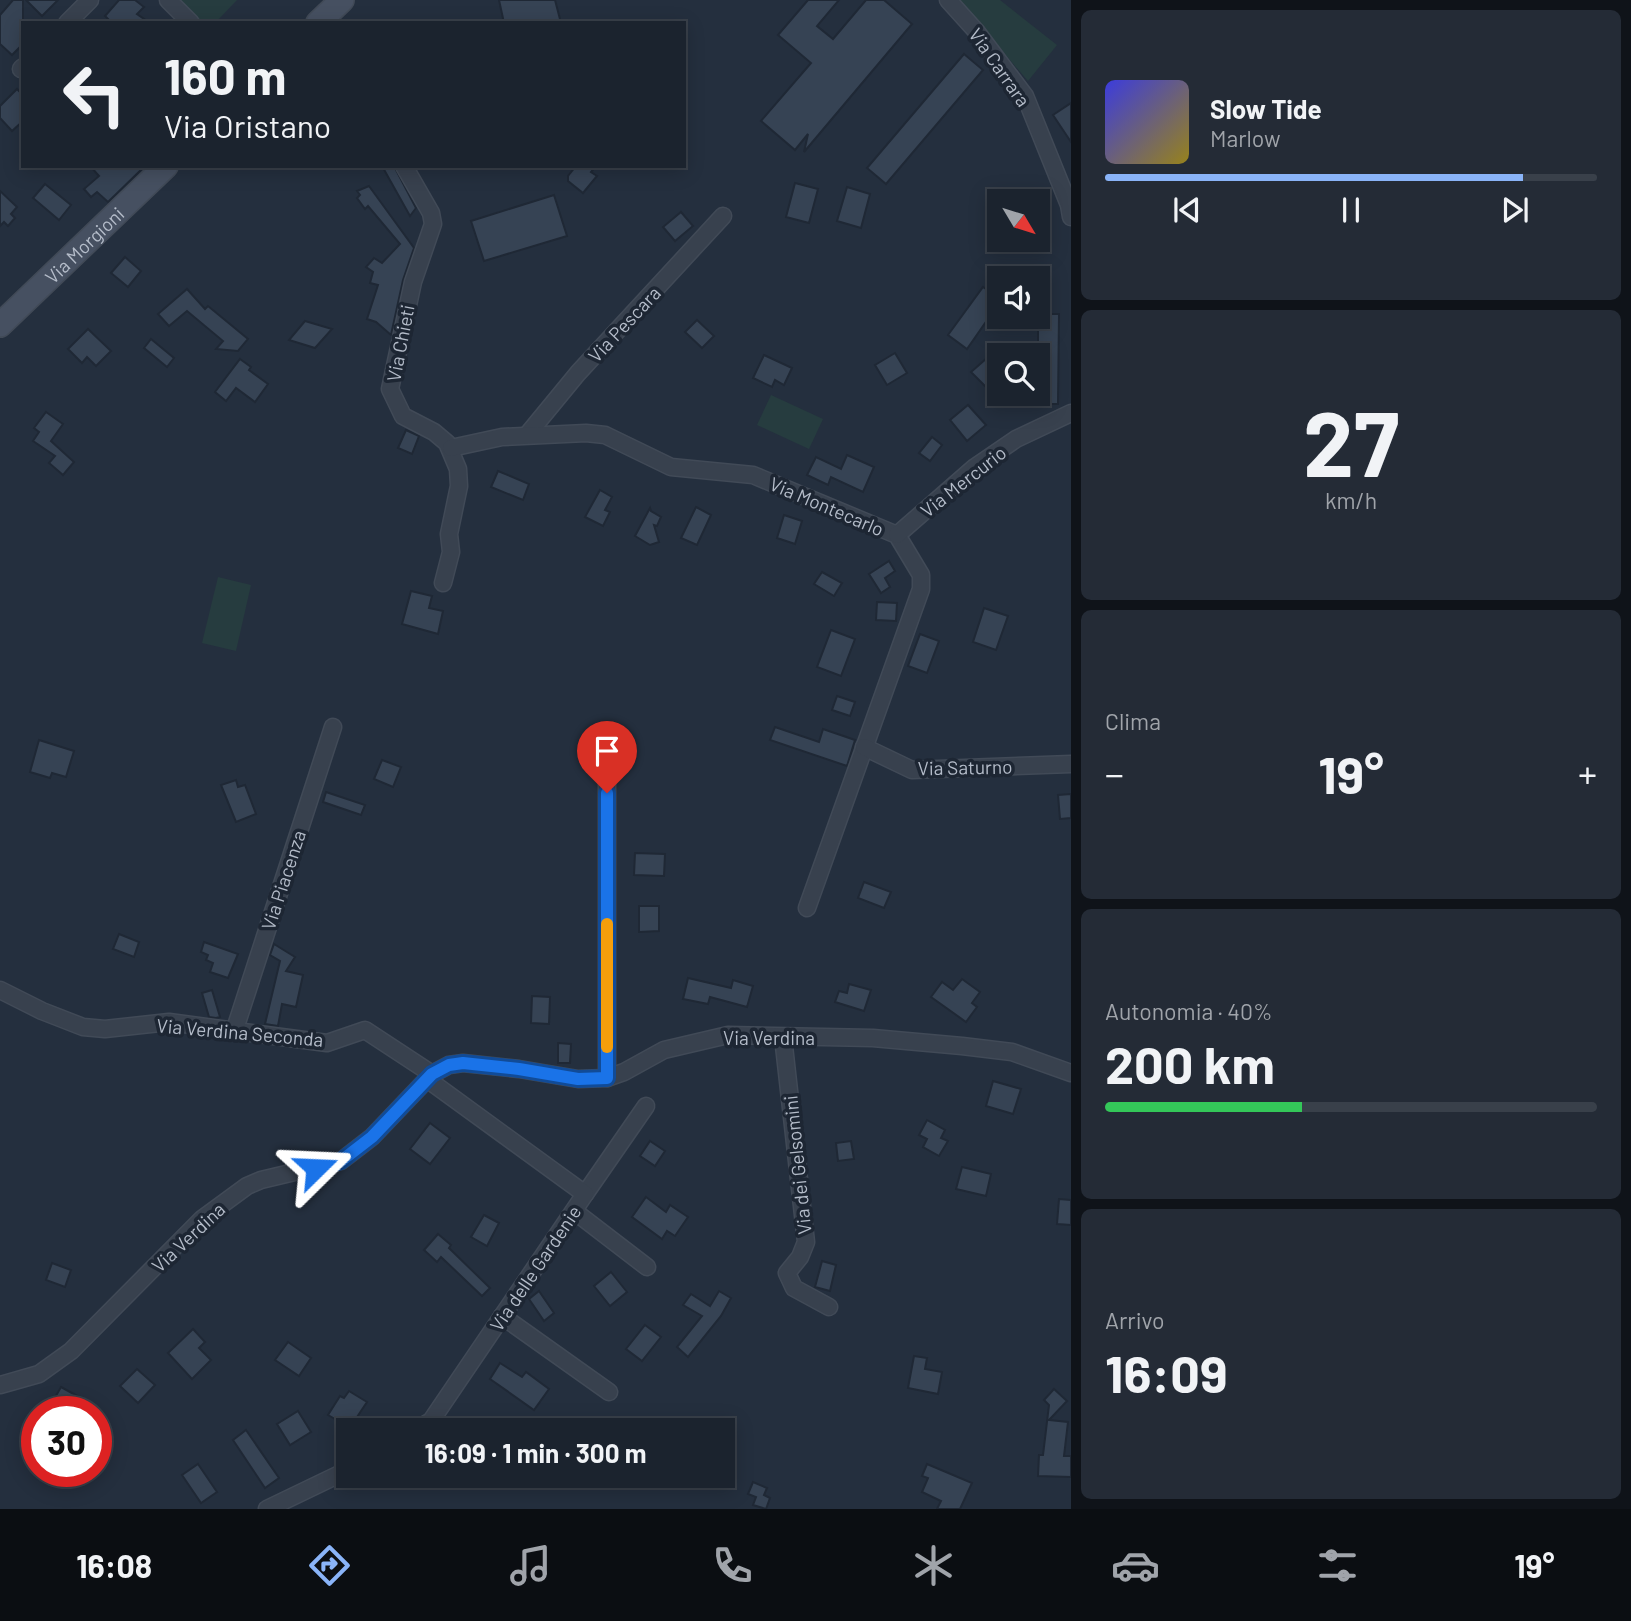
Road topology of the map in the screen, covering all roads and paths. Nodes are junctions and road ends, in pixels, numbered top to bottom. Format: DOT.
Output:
graph roads {
  1 [pos="90,0"];
  2 [pos="168,0"];
  3 [pos="948,0"];
  4 [pos="69,21"];
  5 [pos="189,21"];
  6 [pos="164,168"];
  7 [pos="405,168"];
  8 [pos="723,216"];
  9 [pos="1071,217"];
  10 [pos="0,325"];
  11 [pos="1071,413"];
  12 [pos="527,435"];
  13 [pos="451,448"];
  14 [pos="897,535"];
  15 [pos="443,583"];
  16 [pos="333,727"];
  17 [pos="864,747"];
  18 [pos="1071,764"];
  19 [pos="607,767"];
  20 [pos="807,908"];
  21 [pos="0,990"];
  22 [pos="234,1032"];
  23 [pos="783,1037"];
  24 [pos="1071,1073"];
  25 [pos="429,1076"];
  26 [pos="607,1078"];
  27 [pos="646,1106"];
  28 [pos="585,1195"];
  29 [pos="574,1211"];
  30 [pos="647,1267"];
  31 [pos="829,1307"];
  32 [pos="502,1317"];
  33 [pos="0,1385"];
  34 [pos="609,1392"];
  35 [pos="433,1418"];
  36 [pos="336,1476"];
  37 [pos="267,1509"];
  1 -- 4 [label="street"];
  2 -- 5 [label="street"];
  3 -- 9 [label="street, Via Carrara"];
  6 -- 10 [label="main road, Via Morgioni"];
  7 -- 13 [label="street, Via Chieti"];
  8 -- 12 [label="street, Via Pescara"];
  11 -- 14 [label="street, Via Mercurio"];
  12 -- 13 [label="street, Via Montecarlo"];
  12 -- 14 [label="street, Via Montecarlo"];
  13 -- 15 [label="street"];
  14 -- 17 [label="street, Via Montecarlo"];
  16 -- 22 [label="street, Via Piacenza"];
  17 -- 18 [label="street, Via Saturno"];
  17 -- 20 [label="street, Via Montecarlo"];
  19 -- 26 [label="street"];
  21 -- 22 [label="street, Via Verdina Seconda"];
  22 -- 25 [label="street, Via Verdina Seconda"];
  23 -- 24 [label="street, Via Verdina"];
  23 -- 26 [label="street, Via Verdina"];
  23 -- 31 [label="street, Via dei Gelsomini"];
  25 -- 26 [label="street, Via Verdina"];
  25 -- 28 [label="street, Via delle Gardenie"];
  25 -- 33 [label="street, Via Verdina"];
  27 -- 28 [label="street"];
  28 -- 29 [label="street, Via delle Gardenie"];
  29 -- 30 [label="street"];
  29 -- 32 [label="street, Via delle Gardenie"];
  32 -- 34 [label="street"];
  32 -- 35 [label="street, Via delle Gardenie"];
  36 -- 37 [label="street"];
}
